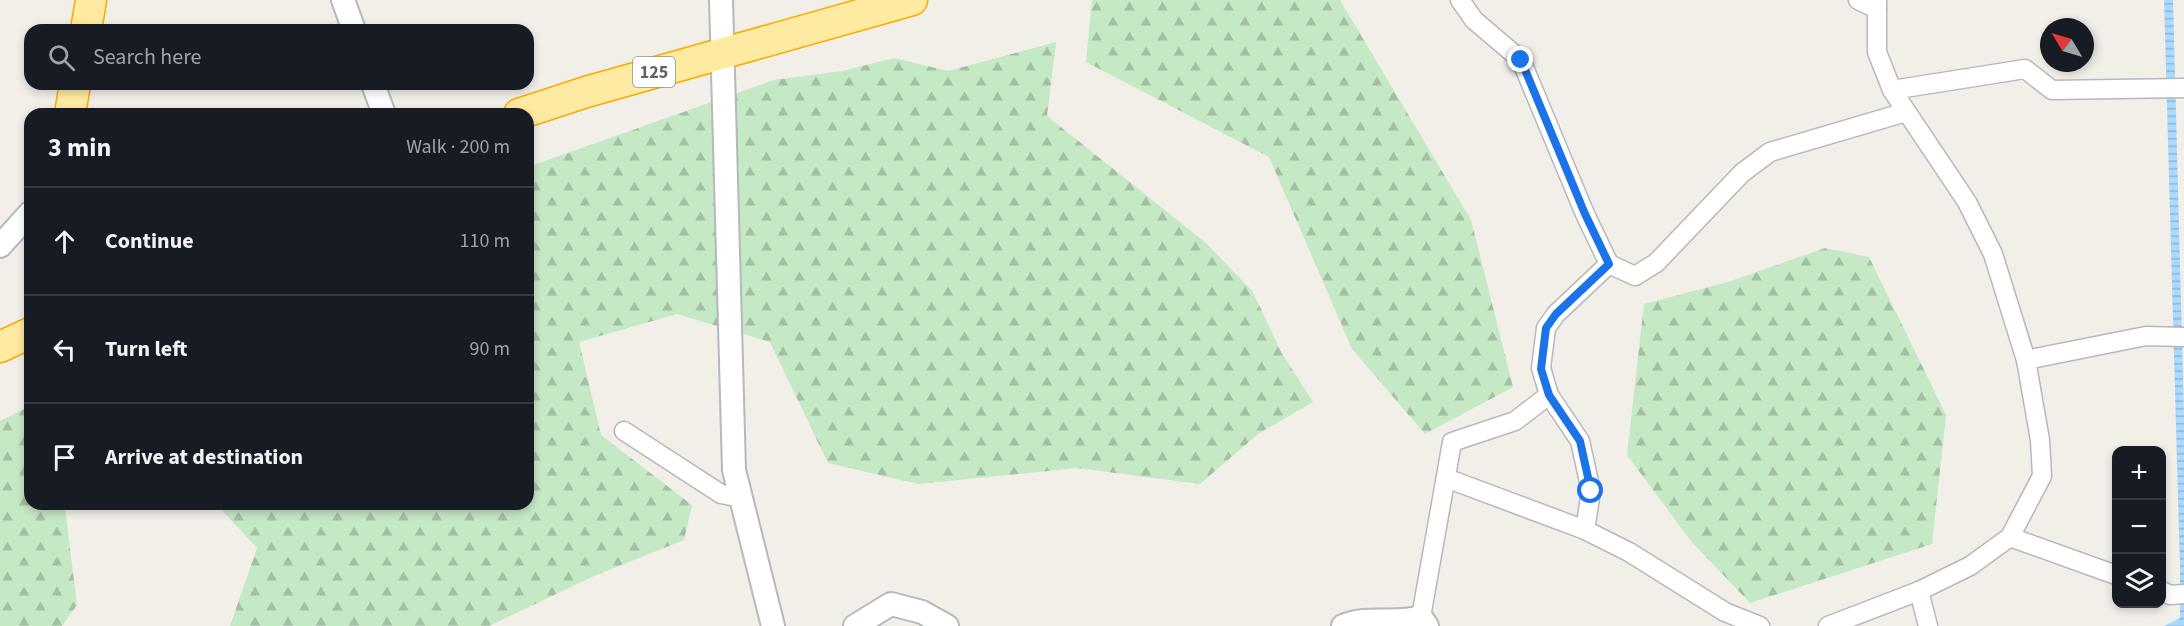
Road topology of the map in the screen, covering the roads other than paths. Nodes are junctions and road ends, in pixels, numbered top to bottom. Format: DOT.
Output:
graph roads {
  1 [pos="91,0"];
  2 [pos="343,0"];
  3 [pos="721,0"];
  4 [pos="912,0"];
  5 [pos="1460,0"];
  6 [pos="1858,0"];
  7 [pos="1877,4"];
  8 [pos="87,24"];
  9 [pos="352,24"];
  10 [pos="723,53"];
  11 [pos="2184,88"];
  12 [pos="74,90"];
  13 [pos="376,90"];
  14 [pos="1892,90"];
  15 [pos="71,108"];
  16 [pos="382,108"];
  17 [pos="534,109"];
  18 [pos="1906,112"];
  19 [pos="24,220"];
  20 [pos="0,246"];
  21 [pos="1609,264"];
  22 [pos="24,336"];
  23 [pos="2175,337"];
  24 [pos="0,347"];
  25 [pos="2025,360"];
  26 [pos="1549,395"];
  27 [pos="624,431"];
  28 [pos="1446,478"];
  29 [pos="741,498"];
  30 [pos="1585,530"];
  31 [pos="2010,537"];
  32 [pos="2112,574"];
  33 [pos="1919,591"];
  34 [pos="1424,622"];
  35 [pos="773,626"];
  36 [pos="855,626"];
  37 [pos="947,626"];
  38 [pos="1343,626"];
  39 [pos="1760,626"];
  40 [pos="1828,626"];
  41 [pos="1928,626"];
  1 -- 8 [label="highway"];
  2 -- 9 [label="street"];
  3 -- 10 [label="street"];
  4 -- 10 [label="highway, 125"];
  5 -- 21 [label="street"];
  6 -- 7 [label="street"];
  7 -- 14 [label="street"];
  10 -- 17 [label="highway, 125"];
  10 -- 29 [label="street"];
  11 -- 14 [label="street"];
  12 -- 15 [label="highway"];
  13 -- 16 [label="street"];
  14 -- 18 [label="street"];
  18 -- 21 [label="street"];
  18 -- 25 [label="street"];
  19 -- 20 [label="street"];
  21 -- 26 [label="street"];
  22 -- 24 [label="highway"];
  23 -- 25 [label="street"];
  25 -- 31 [label="street"];
  26 -- 28 [label="street"];
  26 -- 30 [label="street"];
  27 -- 29 [label="street"];
  28 -- 30 [label="street"];
  28 -- 34 [label="street"];
  29 -- 35 [label="street"];
  30 -- 39 [label="street"];
  31 -- 32 [label="street"];
  31 -- 33 [label="street"];
  33 -- 40 [label="street"];
  33 -- 41 [label="street"];
  34 -- 38 [label="street"];
  36 -- 37 [label="street"];
}
